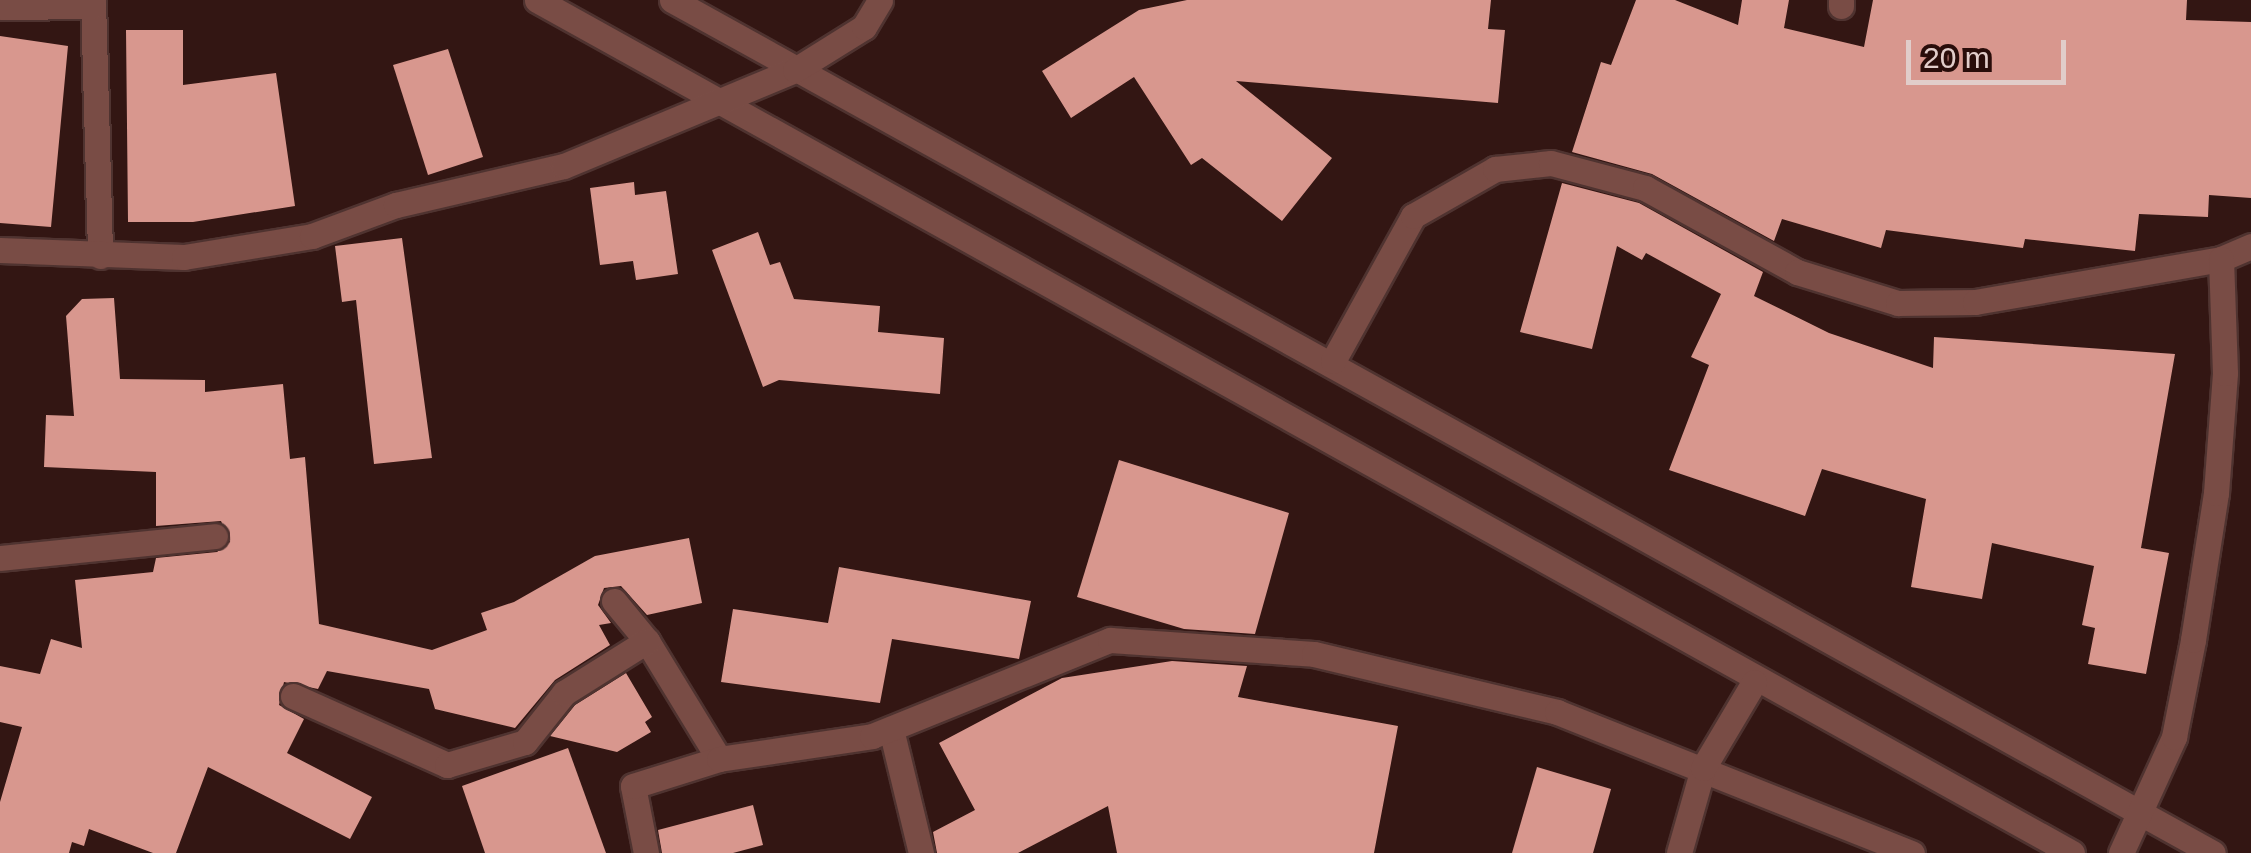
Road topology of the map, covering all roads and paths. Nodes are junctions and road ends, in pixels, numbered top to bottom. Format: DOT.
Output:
graph roads {
  1 [pos="537,0"];
  2 [pos="672,0"];
  3 [pos="880,0"];
  4 [pos="93,3"];
  5 [pos="0,7"];
  6 [pos="795,70"];
  7 [pos="719,102"];
  8 [pos="2251,246"];
  9 [pos="0,250"];
  10 [pos="100,256"];
  11 [pos="2221,259"];
  12 [pos="1333,361"];
  13 [pos="214,536"];
  14 [pos="0,558"];
  15 [pos="614,601"];
  16 [pos="647,640"];
  17 [pos="1754,682"];
  18 [pos="293,696"];
  19 [pos="891,730"];
  20 [pos="719,759"];
  21 [pos="1704,768"];
  22 [pos="2139,811"];
  23 [pos="646,853"];
  24 [pos="921,853"];
  25 [pos="1679,853"];
  26 [pos="1912,853"];
  27 [pos="2072,853"];
  28 [pos="2121,853"];
  29 [pos="2213,853"];
  1 -- 7 [label="street"];
  2 -- 6 [label="street"];
  3 -- 6 [label="street"];
  4 -- 5 [label="street"];
  4 -- 10 [label="street"];
  6 -- 7 [label="street"];
  6 -- 12 [label="street"];
  7 -- 10 [label="street"];
  7 -- 17 [label="street"];
  8 -- 11 [label="street"];
  9 -- 10 [label="street"];
  11 -- 12 [label="street"];
  11 -- 22 [label="street"];
  12 -- 22 [label="street"];
  13 -- 14 [label="street"];
  15 -- 16 [label="street"];
  16 -- 18 [label="street"];
  16 -- 20 [label="street"];
  17 -- 21 [label="street"];
  17 -- 27 [label="street"];
  19 -- 20 [label="street"];
  19 -- 21 [label="street"];
  19 -- 24 [label="street"];
  20 -- 23 [label="street"];
  21 -- 25 [label="street"];
  21 -- 26 [label="street"];
  22 -- 28 [label="street"];
  22 -- 29 [label="street"];
}
